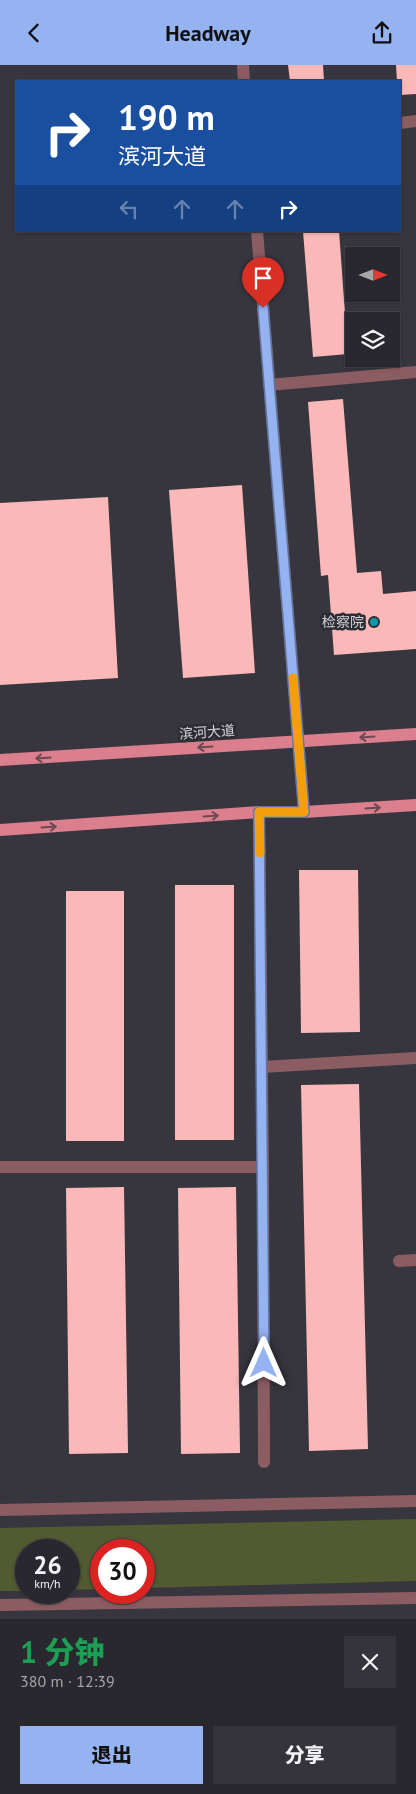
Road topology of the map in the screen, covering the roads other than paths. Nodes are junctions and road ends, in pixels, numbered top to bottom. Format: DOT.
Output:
graph roads {
  1 [pos="243,65"];
  2 [pos="244,80"];
  3 [pos="416,121"];
  4 [pos="401,123"];
  5 [pos="257,232"];
  6 [pos="416,372"];
  7 [pos="269,385"];
  8 [pos="416,733"];
  9 [pos="298,741"];
  10 [pos="0,761"];
  11 [pos="416,805"];
  12 [pos="259,812"];
  13 [pos="304,812"];
  14 [pos="0,830"];
  15 [pos="416,1058"];
  16 [pos="262,1067"];
  17 [pos="0,1167"];
  18 [pos="263,1167"];
  19 [pos="416,1260"];
  20 [pos="399,1261"];
  21 [pos="264,1462"];
  22 [pos="416,1501"];
  23 [pos="0,1509"];
  24 [pos="416,1598"];
  25 [pos="0,1605"];
  1 -- 2 [label="street"];
  3 -- 4 [label="street"];
  5 -- 7 [label="street"];
  6 -- 7 [label="street"];
  7 -- 9 [label="street"];
  8 -- 9 [label="main road, 滨河大道, one-way"];
  9 -- 10 [label="main road, 滨河大道, one-way"];
  9 -- 13 [label="street"];
  13 -- 11 [label="main road, one-way"];
  12 -- 13 [label="main road"];
  14 -- 12 [label="main road, one-way"];
  12 -- 16 [label="street"];
  15 -- 16 [label="street"];
  16 -- 18 [label="street"];
  17 -- 18 [label="street"];
  18 -- 21 [label="street"];
  19 -- 20 [label="street"];
  22 -- 23 [label="street"];
  24 -- 25 [label="street"];
}
